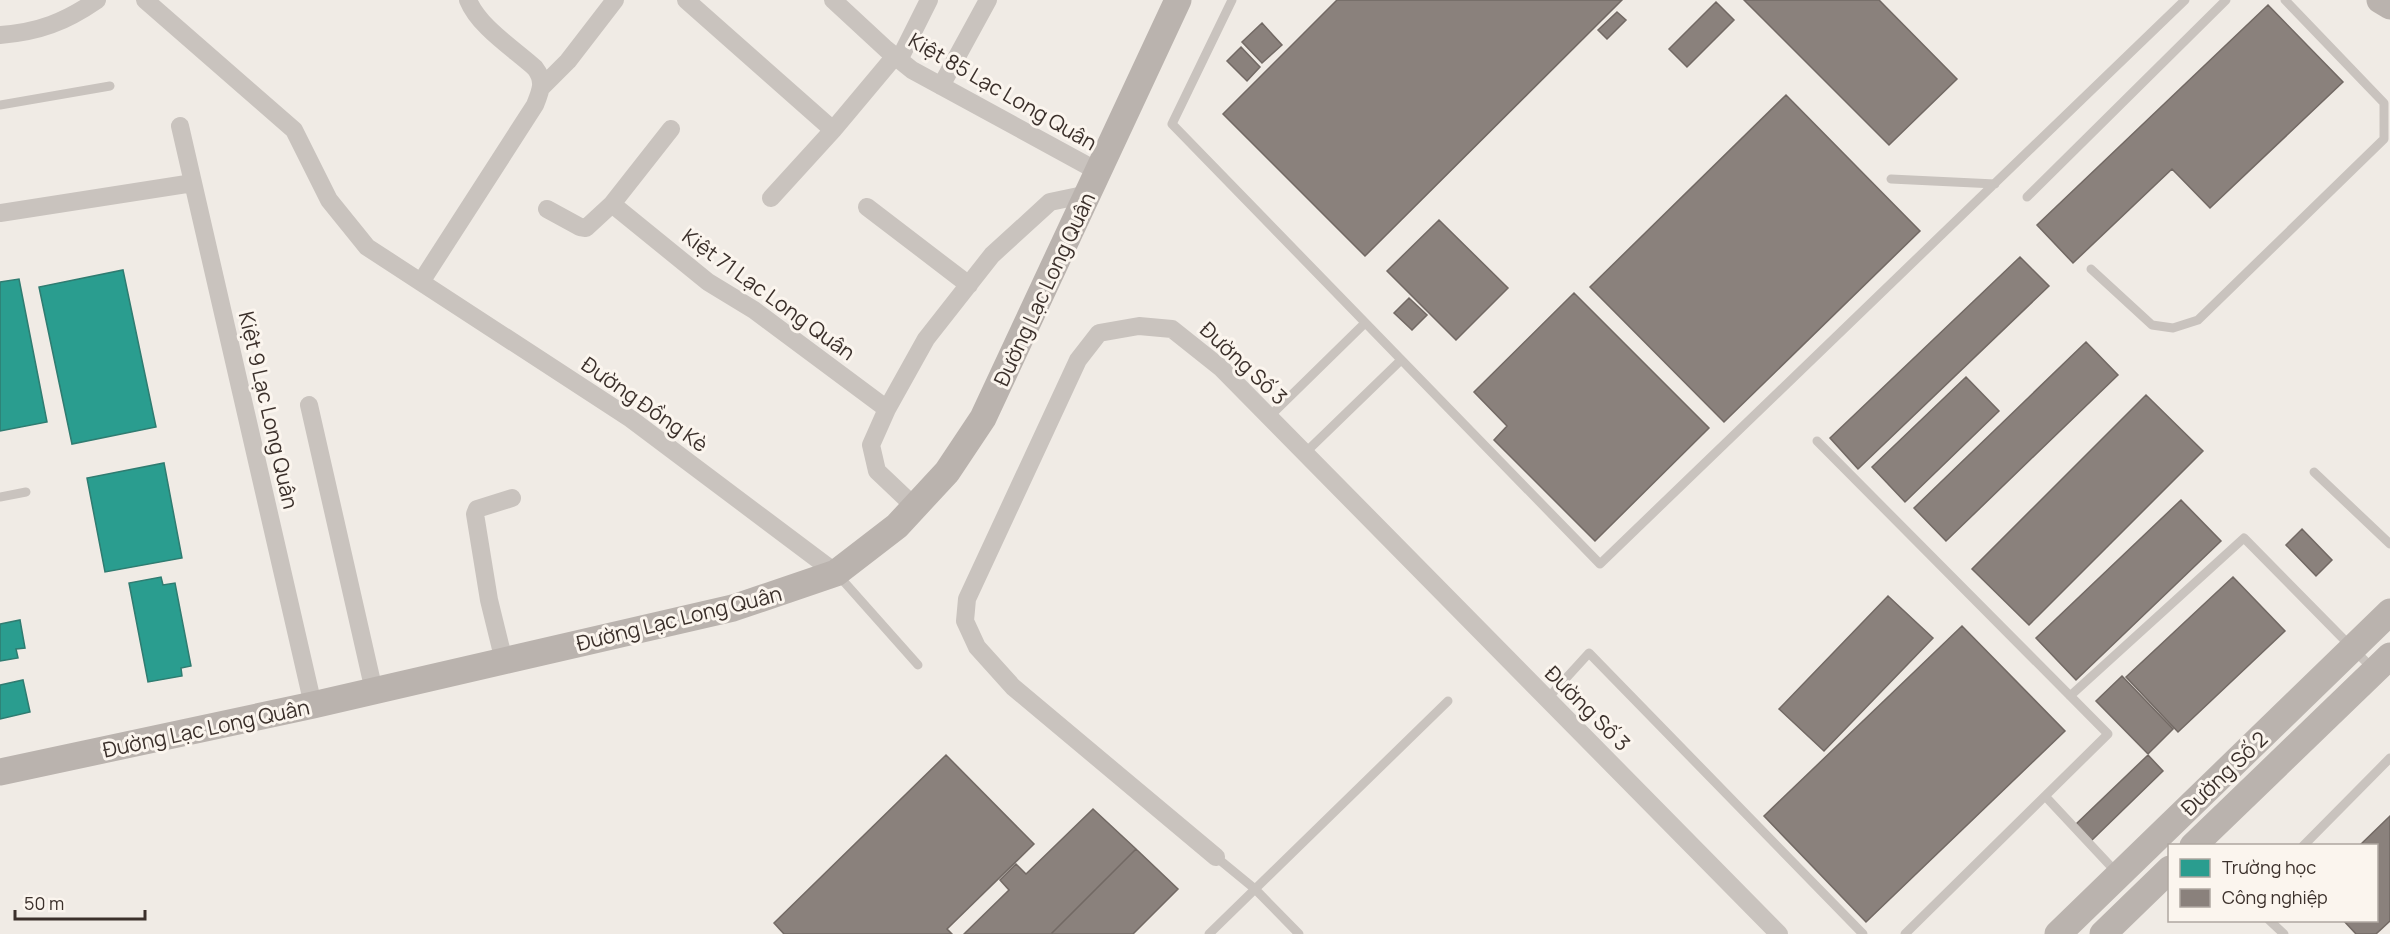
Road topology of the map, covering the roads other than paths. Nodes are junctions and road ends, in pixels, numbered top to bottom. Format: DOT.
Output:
graph roads {
  1 [pos="96,0"];
  2 [pos="145,0"];
  3 [pos="468,0"];
  4 [pos="615,0"];
  5 [pos="686,0"];
  6 [pos="833,0"];
  7 [pos="929,0"];
  8 [pos="988,0"];
  9 [pos="1178,0"];
  10 [pos="1232,0"];
  11 [pos="2185,0"];
  12 [pos="2226,0"];
  13 [pos="2285,0"];
  14 [pos="2380,0"];
  15 [pos="2390,6"];
  16 [pos="0,35"];
  17 [pos="897,58"];
  18 [pos="110,86"];
  19 [pos="941,86"];
  20 [pos="542,87"];
  21 [pos="0,105"];
  22 [pos="180,126"];
  23 [pos="671,129"];
  24 [pos="834,130"];
  25 [pos="1890,179"];
  26 [pos="193,183"];
  27 [pos="1094,183"];
  28 [pos="1995,183"];
  29 [pos="2027,197"];
  30 [pos="771,198"];
  31 [pos="867,207"];
  32 [pos="547,208"];
  33 [pos="619,209"];
  34 [pos="0,213"];
  35 [pos="2091,269"];
  36 [pos="421,282"];
  37 [pos="969,285"];
  38 [pos="1365,323"];
  39 [pos="1401,360"];
  40 [pos="309,405"];
  41 [pos="887,409"];
  42 [pos="1270,416"];
  43 [pos="1817,441"];
  44 [pos="1305,453"];
  45 [pos="2314,472"];
  46 [pos="26,492"];
  47 [pos="0,497"];
  48 [pos="512,498"];
  49 [pos="915,507"];
  50 [pos="2390,544"];
  51 [pos="836,573"];
  52 [pos="2390,612"];
  53 [pos="2353,647"];
  54 [pos="504,661"];
  55 [pos="2383,664"];
  56 [pos="918,665"];
  57 [pos="374,691"];
  58 [pos="2070,696"];
  59 [pos="1548,698"];
  60 [pos="1448,701"];
  61 [pos="313,705"];
  62 [pos="2390,758"];
  63 [pos="0,772"];
  64 [pos="2045,796"];
  65 [pos="2195,844"];
  66 [pos="2305,844"];
  67 [pos="1216,857"];
  68 [pos="2168,870"];
  69 [pos="2119,875"];
  70 [pos="1255,890"];
  71 [pos="2270,922"];
  72 [pos="1209,934"];
  73 [pos="1299,934"];
  74 [pos="1779,934"];
  75 [pos="1863,934"];
  76 [pos="1905,934"];
  77 [pos="2058,934"];
  78 [pos="2103,934"];
  79 [pos="2284,934"];
  1 -- 16 [label="street"];
  2 -- 36 [label="street, Đường Đồng Kè"];
  3 -- 20 [label="street"];
  4 -- 20 [label="street"];
  5 -- 24 [label="street"];
  6 -- 17 [label="street, Kiệt 85 Lạc Long Quân"];
  7 -- 17 [label="street"];
  8 -- 19 [label="street"];
  9 -- 27 [label="street, Đường Lạc Long Quân"];
  10 -- 38 [label="lane"];
  11 -- 28 [label="lane"];
  12 -- 29 [label="lane"];
  13 -- 35 [label="lane"];
  14 -- 15 [label="street"];
  17 -- 19 [label="street, Kiệt 85 Lạc Long Quân"];
  17 -- 24 [label="street"];
  18 -- 21 [label="lane"];
  19 -- 27 [label="street, Kiệt 85 Lạc Long Quân"];
  20 -- 36 [label="street"];
  22 -- 26 [label="street, Kiệt 9 Lạc Long Quân"];
  23 -- 33 [label="street"];
  24 -- 30 [label="street"];
  25 -- 28 [label="lane"];
  26 -- 34 [label="street"];
  26 -- 61 [label="street, Kiệt 9 Lạc Long Quân"];
  27 -- 37 [label="street"];
  27 -- 49 [label="street, Đường Lạc Long Quân"];
  28 -- 39 [label="lane"];
  31 -- 37 [label="street"];
  32 -- 33 [label="street"];
  33 -- 41 [label="street, Kiệt 71 Lạc Long Quân"];
  36 -- 51 [label="street, Đường Đồng Kè"];
  37 -- 41 [label="street"];
  38 -- 39 [label="lane"];
  38 -- 42 [label="lane"];
  39 -- 44 [label="lane"];
  40 -- 57 [label="street"];
  41 -- 49 [label="street"];
  42 -- 44 [label="street, Đường Số 3"];
  42 -- 67 [label="street, Đường Số 3"];
  43 -- 58 [label="lane"];
  44 -- 59 [label="street, Đường Số 3"];
  45 -- 50 [label="lane"];
  46 -- 47 [label="lane"];
  48 -- 54 [label="street"];
  49 -- 51 [label="street, Đường Lạc Long Quân"];
  51 -- 54 [label="street, Đường Lạc Long Quân"];
  51 -- 56 [label="lane"];
  52 -- 53 [label="street, Đường Số 2"];
  53 -- 55 [label="lane"];
  53 -- 58 [label="lane"];
  53 -- 69 [label="street, Đường Số 2"];
  54 -- 57 [label="street, Đường Lạc Long Quân"];
  55 -- 65 [label="street, Đường Số 2"];
  57 -- 61 [label="street, Đường Lạc Long Quân"];
  58 -- 64 [label="lane"];
  59 -- 74 [label="street, Đường Số 3"];
  59 -- 75 [label="lane"];
  60 -- 70 [label="lane"];
  61 -- 63 [label="street, Đường Lạc Long Quân"];
  62 -- 66 [label="lane"];
  64 -- 69 [label="lane"];
  64 -- 76 [label="lane"];
  67 -- 70 [label="lane"];
  68 -- 78 [label="street"];
  69 -- 77 [label="street, Đường Số 2"];
  70 -- 72 [label="lane"];
  70 -- 73 [label="lane"];
  71 -- 79 [label="lane"];
}
